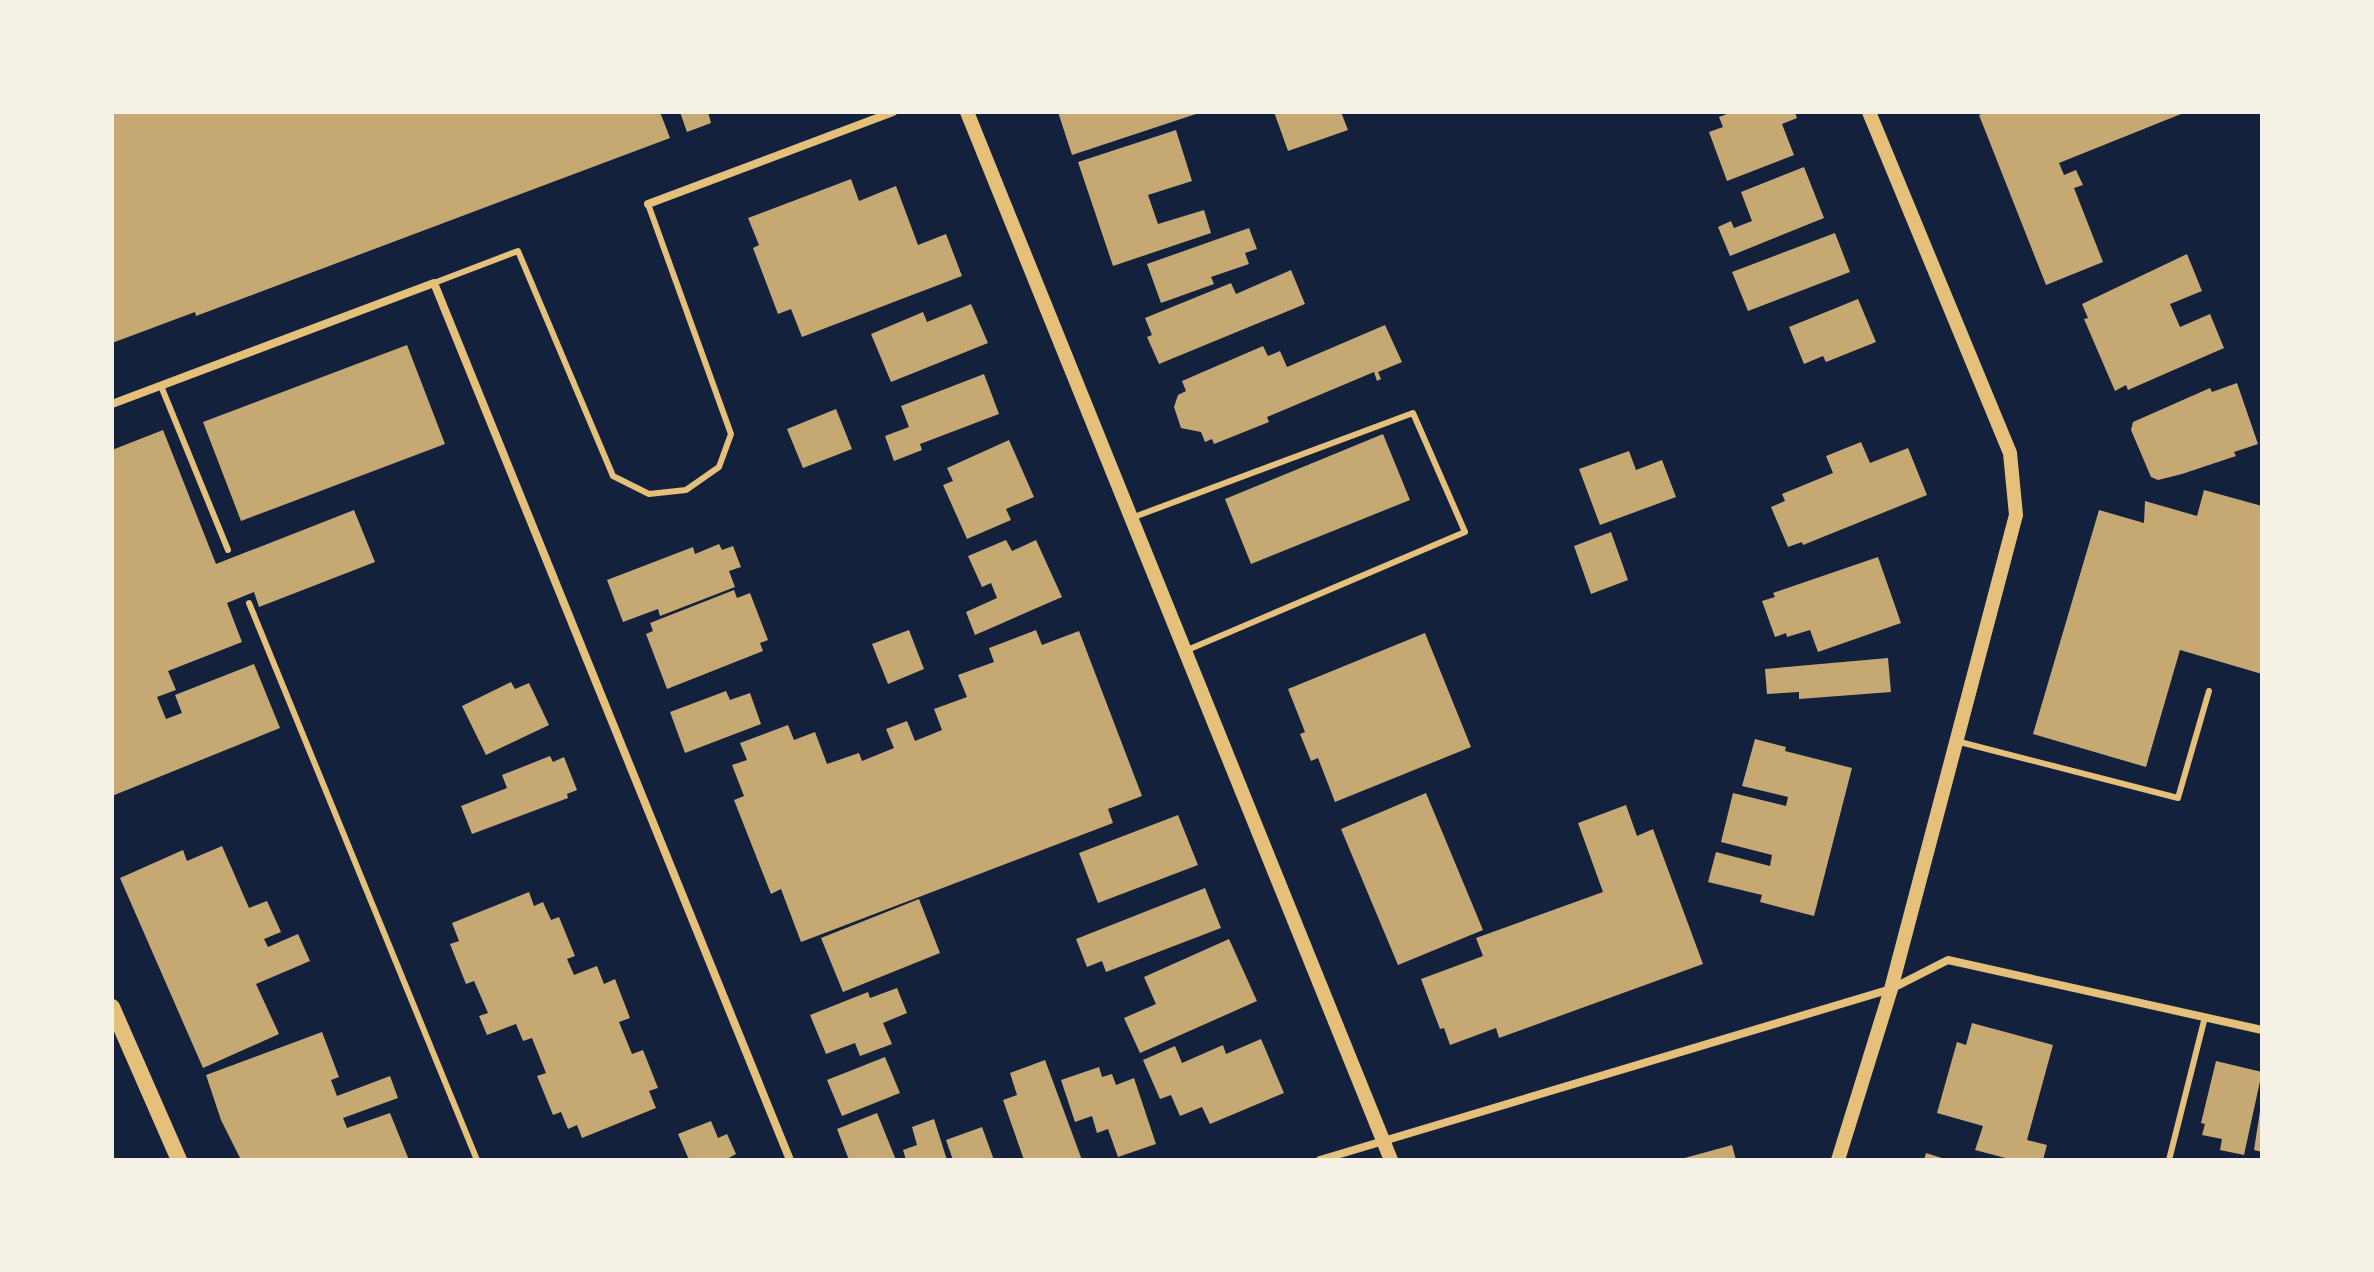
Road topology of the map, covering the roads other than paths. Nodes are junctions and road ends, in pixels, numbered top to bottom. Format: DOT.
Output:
graph roads {
  1 [pos="893,112"];
  2 [pos="967,112"];
  3 [pos="1869,112"];
  4 [pos="648,204"];
  5 [pos="434,283"];
  6 [pos="161,386"];
  7 [pos="112,404"];
  8 [pos="1131,518"];
  9 [pos="228,550"];
  10 [pos="249,603"];
  11 [pos="1185,651"];
  12 [pos="2209,691"];
  13 [pos="1956,741"];
  14 [pos="1891,989"];
  15 [pos="112,1007"];
  16 [pos="2205,1017"];
  17 [pos="2262,1030"];
  18 [pos="1383,1140"];
  19 [pos="179,1160"];
  20 [pos="477,1160"];
  21 [pos="790,1160"];
  22 [pos="1320,1160"];
  23 [pos="1391,1160"];
  24 [pos="1838,1160"];
  25 [pos="2169,1160"];
  1 -- 4 [label="street"];
  2 -- 8 [label="street"];
  3 -- 13 [label="street"];
  4 -- 5 [label="lane"];
  5 -- 6 [label="street"];
  5 -- 21 [label="street"];
  6 -- 7 [label="street"];
  6 -- 9 [label="lane"];
  8 -- 11 [label="street"];
  8 -- 11 [label="lane"];
  10 -- 20 [label="lane"];
  11 -- 18 [label="street"];
  12 -- 13 [label="lane"];
  13 -- 14 [label="street"];
  14 -- 16 [label="street"];
  14 -- 18 [label="street"];
  14 -- 24 [label="street"];
  15 -- 19 [label="main road"];
  16 -- 17 [label="street"];
  16 -- 25 [label="lane"];
  18 -- 22 [label="street"];
  18 -- 23 [label="street"];
}
